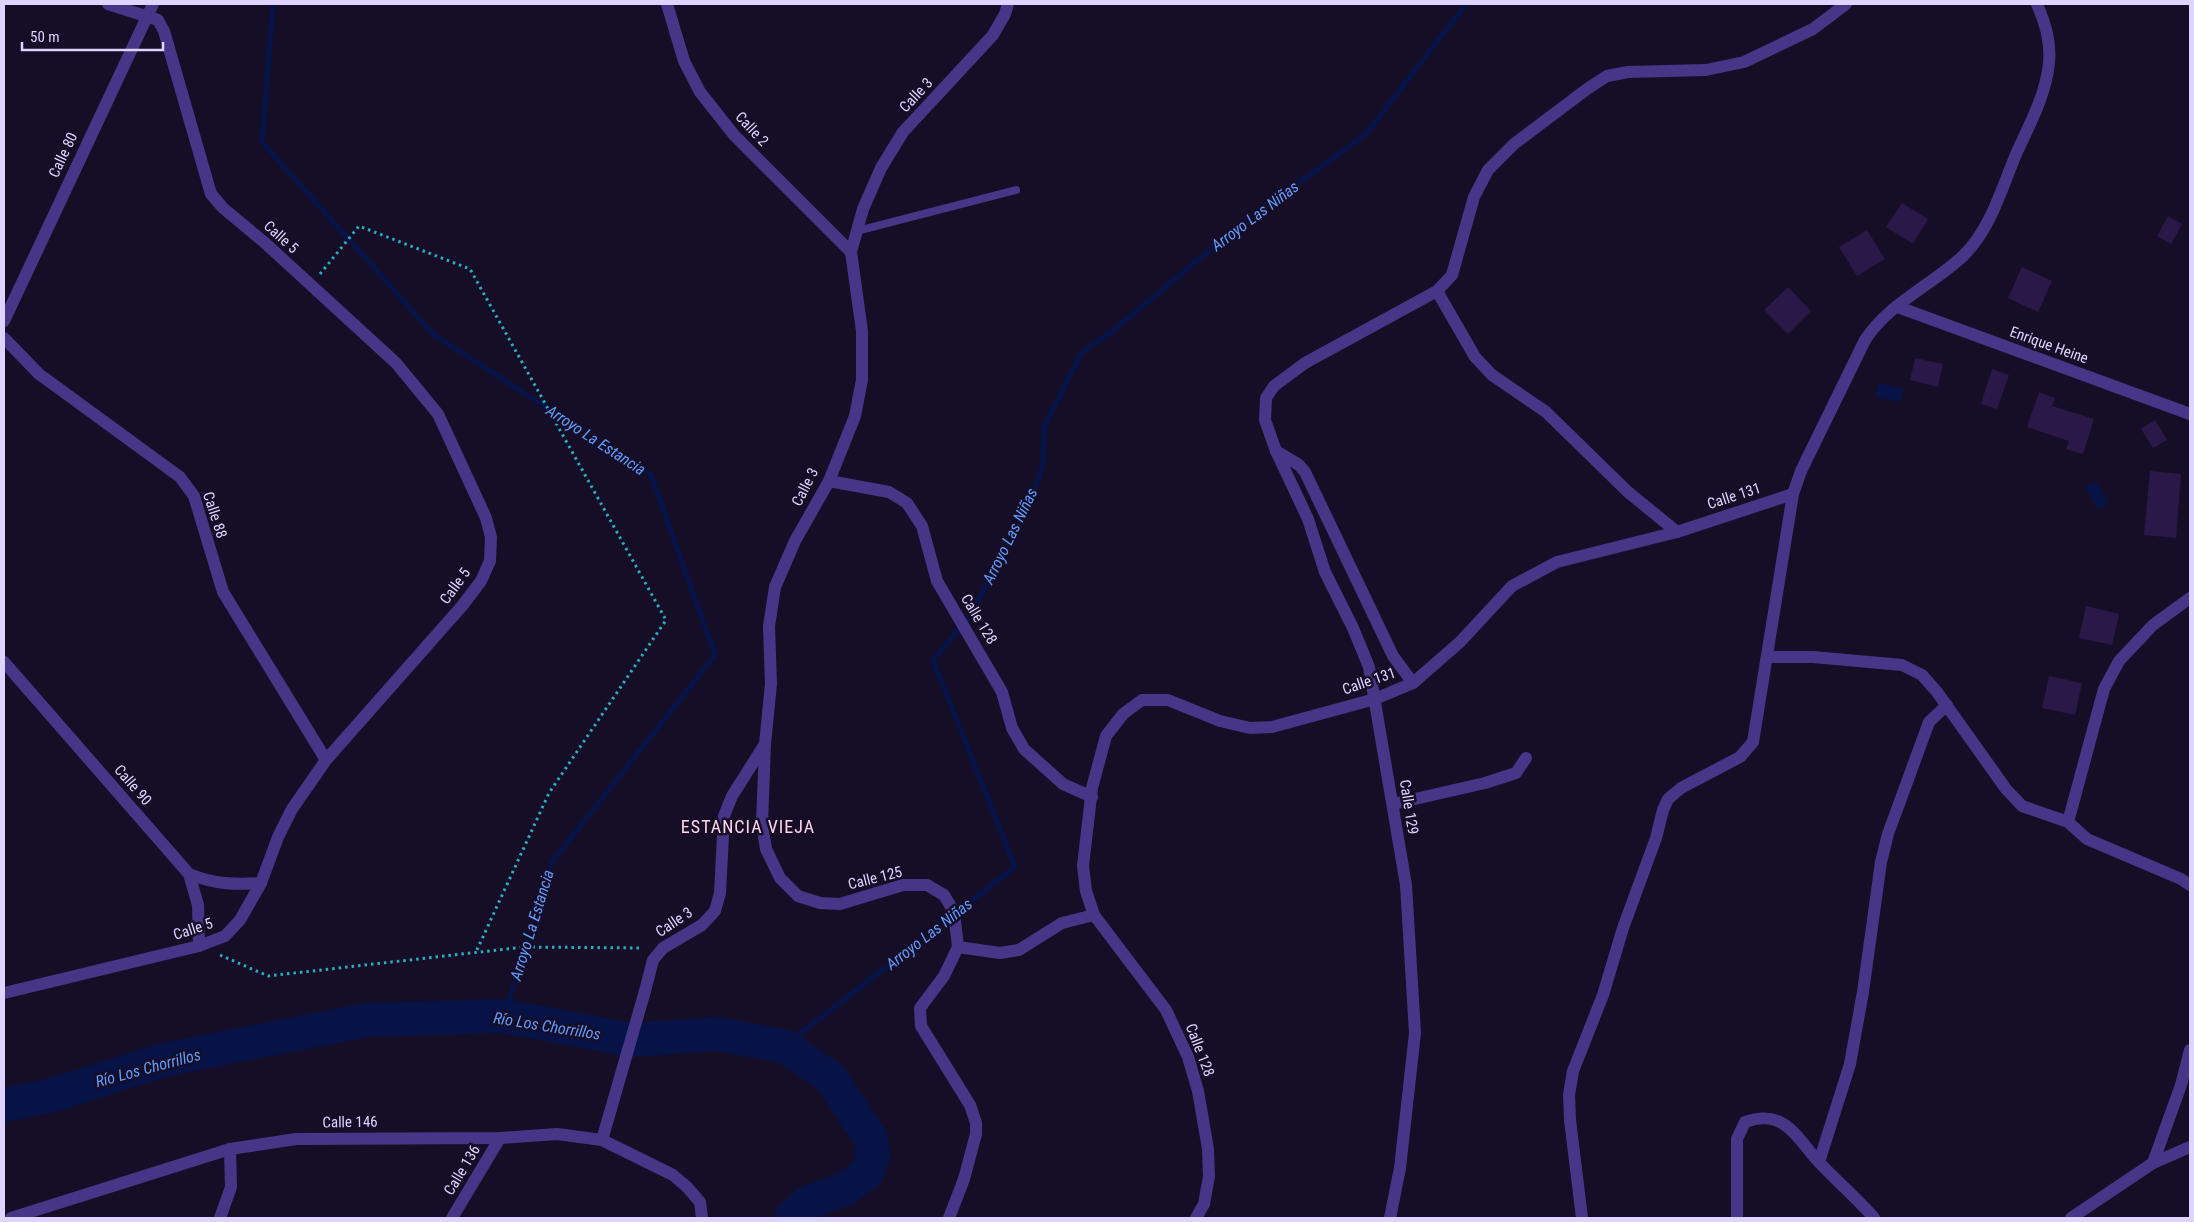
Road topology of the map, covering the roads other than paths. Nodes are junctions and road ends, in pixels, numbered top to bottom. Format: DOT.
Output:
graph roads {
  1 [pos="108,4"];
  2 [pos="153,4"];
  3 [pos="667,4"];
  4 [pos="1008,4"];
  5 [pos="1846,4"];
  6 [pos="2037,4"];
  7 [pos="146,15"];
  8 [pos="1016,190"];
  9 [pos="857,231"];
  10 [pos="851,252"];
  11 [pos="1437,291"];
  12 [pos="1898,307"];
  13 [pos="4,321"];
  14 [pos="4,338"];
  15 [pos="2190,414"];
  16 [pos="1276,451"];
  17 [pos="828,481"];
  18 [pos="1793,494"];
  19 [pos="1677,532"];
  20 [pos="2190,598"];
  21 [pos="1768,657"];
  22 [pos="4,662"];
  23 [pos="1412,683"];
  24 [pos="1375,699"];
  25 [pos="1947,706"];
  26 [pos="765,744"];
  27 [pos="1526,758"];
  28 [pos="326,760"];
  29 [pos="1092,797"];
  30 [pos="1393,804"];
  31 [pos="2068,822"];
  32 [pos="189,874"];
  33 [pos="262,883"];
  34 [pos="2190,885"];
  35 [pos="1094,915"];
  36 [pos="199,946"];
  37 [pos="958,947"];
  38 [pos="4,993"];
  39 [pos="2190,1050"];
  40 [pos="500,1138"];
  41 [pos="602,1140"];
  42 [pos="2190,1147"];
  43 [pos="230,1149"];
  44 [pos="1819,1162"];
  45 [pos="2154,1162"];
  46 [pos="11,1218"];
  47 [pos="220,1218"];
  48 [pos="452,1218"];
  49 [pos="702,1218"];
  50 [pos="949,1218"];
  51 [pos="1196,1218"];
  52 [pos="1390,1218"];
  53 [pos="1582,1218"];
  54 [pos="1737,1218"];
  55 [pos="1874,1218"];
  56 [pos="2071,1218"];
  1 -- 7 [label="street"];
  2 -- 7 [label="street, Calle 80"];
  3 -- 10 [label="street, Calle 2"];
  4 -- 9 [label="street, Calle 3"];
  5 -- 11 [label="street"];
  6 -- 12 [label="street"];
  7 -- 13 [label="street, Calle 80"];
  7 -- 28 [label="street, Calle 5"];
  8 -- 9 [label="lane"];
  9 -- 10 [label="street, Calle 3"];
  10 -- 17 [label="street, Calle 3"];
  11 -- 16 [label="street, Calle 129"];
  11 -- 19 [label="street"];
  12 -- 15 [label="street, Enrique Heine"];
  12 -- 18 [label="street"];
  14 -- 28 [label="street, Calle 88"];
  16 -- 23 [label="street"];
  16 -- 24 [label="street, Calle 129"];
  17 -- 26 [label="street, Calle 3"];
  17 -- 29 [label="street, Calle 128"];
  18 -- 19 [label="street, Calle 131"];
  18 -- 21 [label="street"];
  19 -- 23 [label="street, Calle 131"];
  20 -- 31 [label="street"];
  21 -- 25 [label="street"];
  21 -- 53 [label="street"];
  22 -- 32 [label="street, Calle 90"];
  23 -- 24 [label="street, Calle 131"];
  24 -- 29 [label="street, Calle 131"];
  24 -- 30 [label="street, Calle 129"];
  25 -- 31 [label="street"];
  25 -- 44 [label="street"];
  26 -- 37 [label="street, Calle 125"];
  26 -- 41 [label="street, Calle 3"];
  27 -- 30 [label="street"];
  28 -- 33 [label="street, Calle 5"];
  29 -- 35 [label="street, Calle 131"];
  30 -- 52 [label="street, Calle 129"];
  31 -- 34 [label="street"];
  32 -- 33 [label="street"];
  32 -- 36 [label="street, Calle 90"];
  33 -- 36 [label="street, Calle 5"];
  35 -- 37 [label="street"];
  35 -- 51 [label="street, Calle 128"];
  36 -- 38 [label="street, Calle 5"];
  37 -- 50 [label="street"];
  39 -- 45 [label="street"];
  40 -- 41 [label="street, Calle 146"];
  40 -- 43 [label="street, Calle 146"];
  40 -- 48 [label="street, Calle 136"];
  41 -- 49 [label="street, Calle 146"];
  42 -- 45 [label="street"];
  43 -- 46 [label="street, Calle 146"];
  43 -- 47 [label="street"];
  44 -- 54 [label="street"];
  44 -- 55 [label="street"];
  45 -- 56 [label="street"];
}
